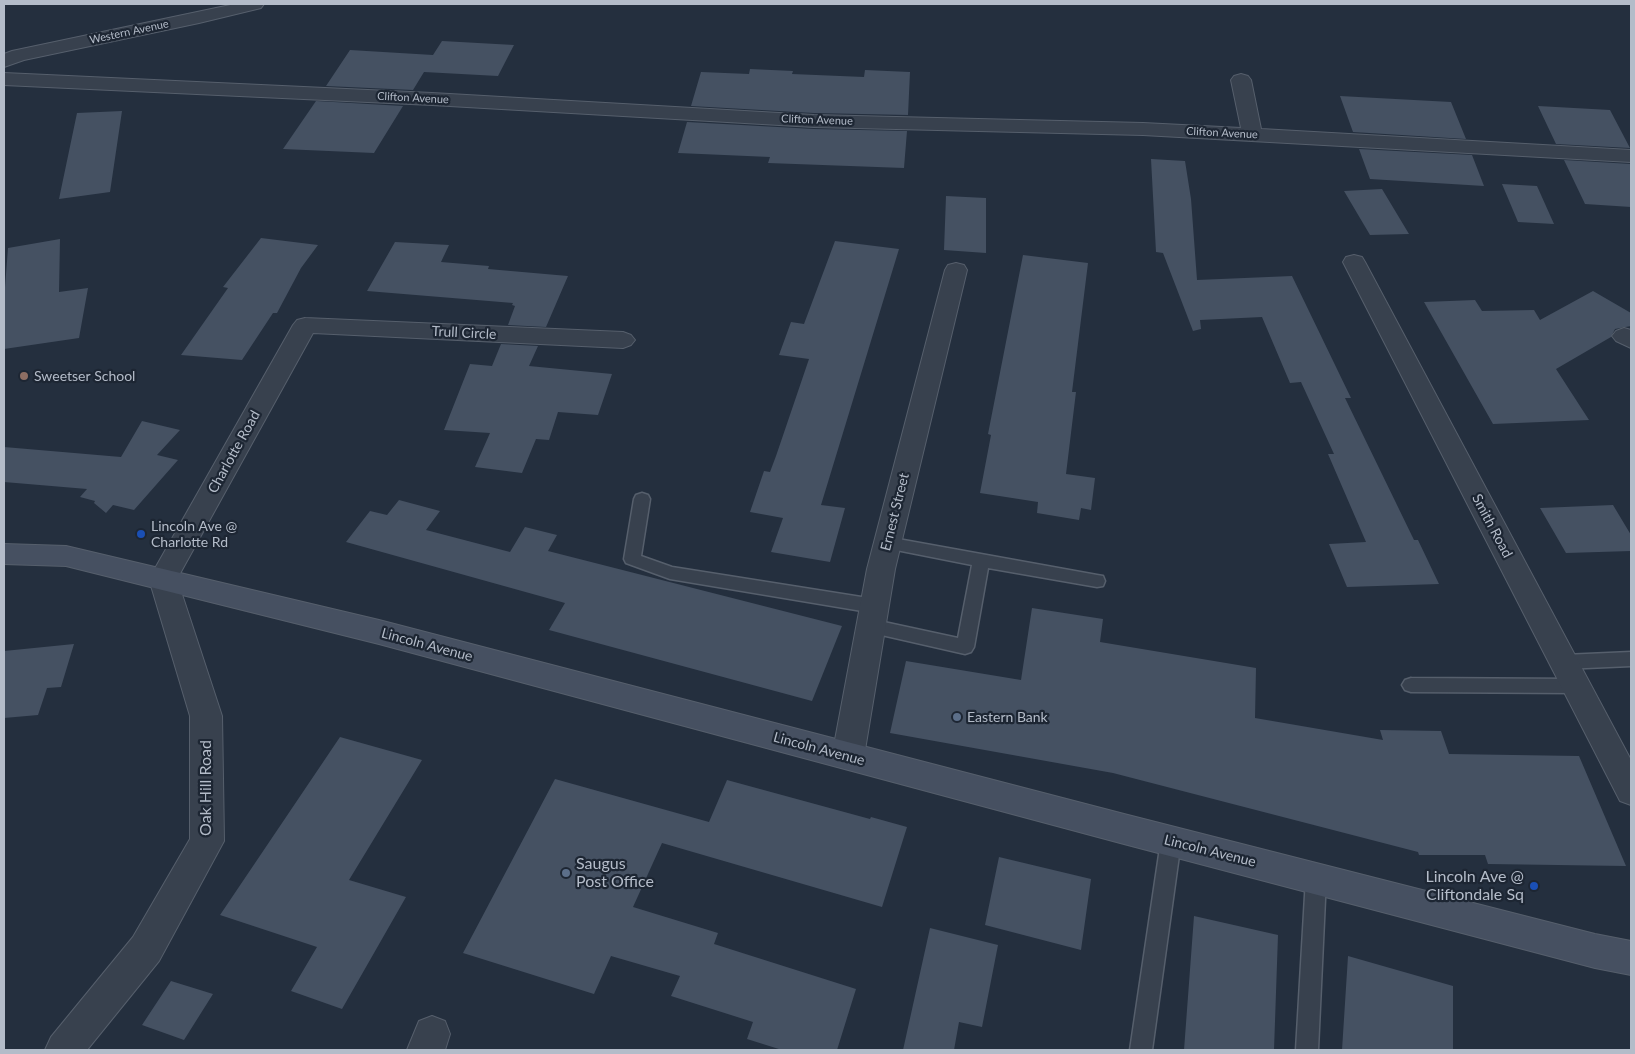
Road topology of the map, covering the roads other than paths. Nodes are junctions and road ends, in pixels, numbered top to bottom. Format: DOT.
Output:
graph roads {
  1 [pos="255,4"];
  2 [pos="4,61"];
  3 [pos="4,79"];
  4 [pos="1241,80"];
  5 [pos="1252,134"];
  6 [pos="1631,156"];
  7 [pos="1354,262"];
  8 [pos="956,270"];
  9 [pos="305,325"];
  10 [pos="623,340"];
  11 [pos="642,499"];
  12 [pos="887,543"];
  13 [pos="4,554"];
  14 [pos="981,561"];
  15 [pos="163,579"];
  16 [pos="1097,580"];
  17 [pos="872,616"];
  18 [pos="1631,659"];
  19 [pos="1570,674"];
  20 [pos="1411,685"];
  21 [pos="848,756"];
  22 [pos="1631,791"];
  23 [pos="1171,841"];
  24 [pos="1316,878"];
  25 [pos="1631,958"];
  26 [pos="64,1050"];
  27 [pos="1141,1050"];
  28 [pos="1307,1050"];
  1 -- 2 [label="street, Western Avenue"];
  3 -- 5 [label="street, Clifton Avenue"];
  4 -- 5 [label="street"];
  5 -- 6 [label="street, Clifton Avenue"];
  7 -- 19 [label="street, Smith Road"];
  8 -- 12 [label="street, Ernest Street"];
  9 -- 10 [label="street, Trull Circle"];
  9 -- 15 [label="street, Charlotte Road"];
  11 -- 17 [label="lane"];
  12 -- 14 [label="lane"];
  12 -- 17 [label="street, Ernest Street"];
  13 -- 15 [label="main road, Lincoln Avenue"];
  14 -- 16 [label="lane"];
  14 -- 17 [label="lane"];
  15 -- 21 [label="main road, Lincoln Avenue"];
  15 -- 26 [label="street, Oak Hill Road"];
  17 -- 21 [label="street, Ernest Street"];
  18 -- 19 [label="lane"];
  19 -- 20 [label="lane"];
  19 -- 22 [label="street, Smith Road"];
  21 -- 23 [label="main road, Lincoln Avenue"];
  23 -- 24 [label="main road, Lincoln Avenue"];
  23 -- 27 [label="lane"];
  24 -- 25 [label="main road, Lincoln Avenue"];
  24 -- 28 [label="lane"];
}
